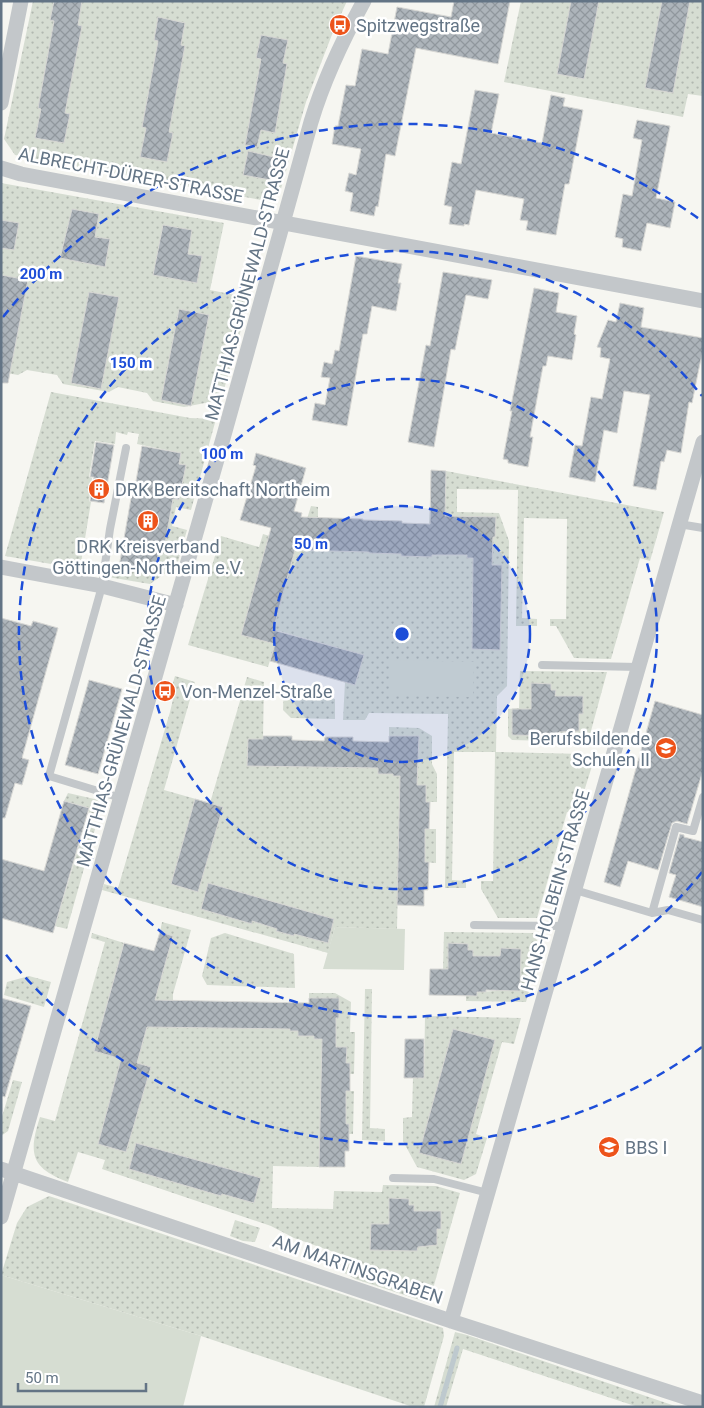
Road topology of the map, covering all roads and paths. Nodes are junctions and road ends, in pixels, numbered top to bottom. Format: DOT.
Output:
graph roads {
  1 [pos="21,1"];
  2 [pos="364,1"];
  3 [pos="1,104"];
  4 [pos="1,168"];
  5 [pos="283,222"];
  6 [pos="703,301"];
  7 [pos="703,442"];
  8 [pos="126,448"];
  9 [pos="679,524"];
  10 [pos="703,528"];
  11 [pos="1,567"];
  12 [pos="102,586"];
  13 [pos="176,605"];
  14 [pos="542,665"];
  15 [pos="638,667"];
  16 [pos="122,798"];
  17 [pos="703,798"];
  18 [pos="575,890"];
  19 [pos="652,913"];
  20 [pos="703,920"];
  21 [pos="474,925"];
  22 [pos="564,926"];
  23 [pos="7,1171"];
  24 [pos="393,1178"];
  25 [pos="488,1194"];
  26 [pos="1,1217"];
  27 [pos="451,1321"];
  28 [pos="703,1403"];
  1 -- 3 [label="street"];
  2 -- 5 [label="street, MATTHIAS-GRÜNEWALD-STRASSE"];
  4 -- 5 [label="street, ALBRECHT-DÜRER-STRASSE"];
  5 -- 6 [label="street"];
  5 -- 13 [label="street, MATTHIAS-GRÜNEWALD-STRASSE"];
  7 -- 9 [label="street, HANS-HOLBEIN-STRASSE"];
  8 -- 12 [label="lane"];
  9 -- 10 [label="lane"];
  9 -- 15 [label="street, HANS-HOLBEIN-STRASSE"];
  11 -- 12 [label="street"];
  12 -- 13 [label="street"];
  12 -- 16 [label="lane"];
  13 -- 16 [label="street, MATTHIAS-GRÜNEWALD-STRASSE"];
  14 -- 15 [label="lane"];
  15 -- 18 [label="street, HANS-HOLBEIN-STRASSE"];
  16 -- 23 [label="street, MATTHIAS-GRÜNEWALD-STRASSE"];
  17 -- 19 [label="lane"];
  18 -- 19 [label="lane"];
  18 -- 22 [label="street, HANS-HOLBEIN-STRASSE"];
  19 -- 20 [label="lane"];
  21 -- 22 [label="lane"];
  22 -- 25 [label="street, HANS-HOLBEIN-STRASSE"];
  23 -- 26 [label="street, MATTHIAS-GRÜNEWALD-STRASSE"];
  23 -- 27 [label="street, AM MARTINSGRABEN"];
  24 -- 25 [label="lane"];
  25 -- 27 [label="street, HANS-HOLBEIN-STRASSE"];
  27 -- 28 [label="street, AM MARTINSGRABEN"];
}
